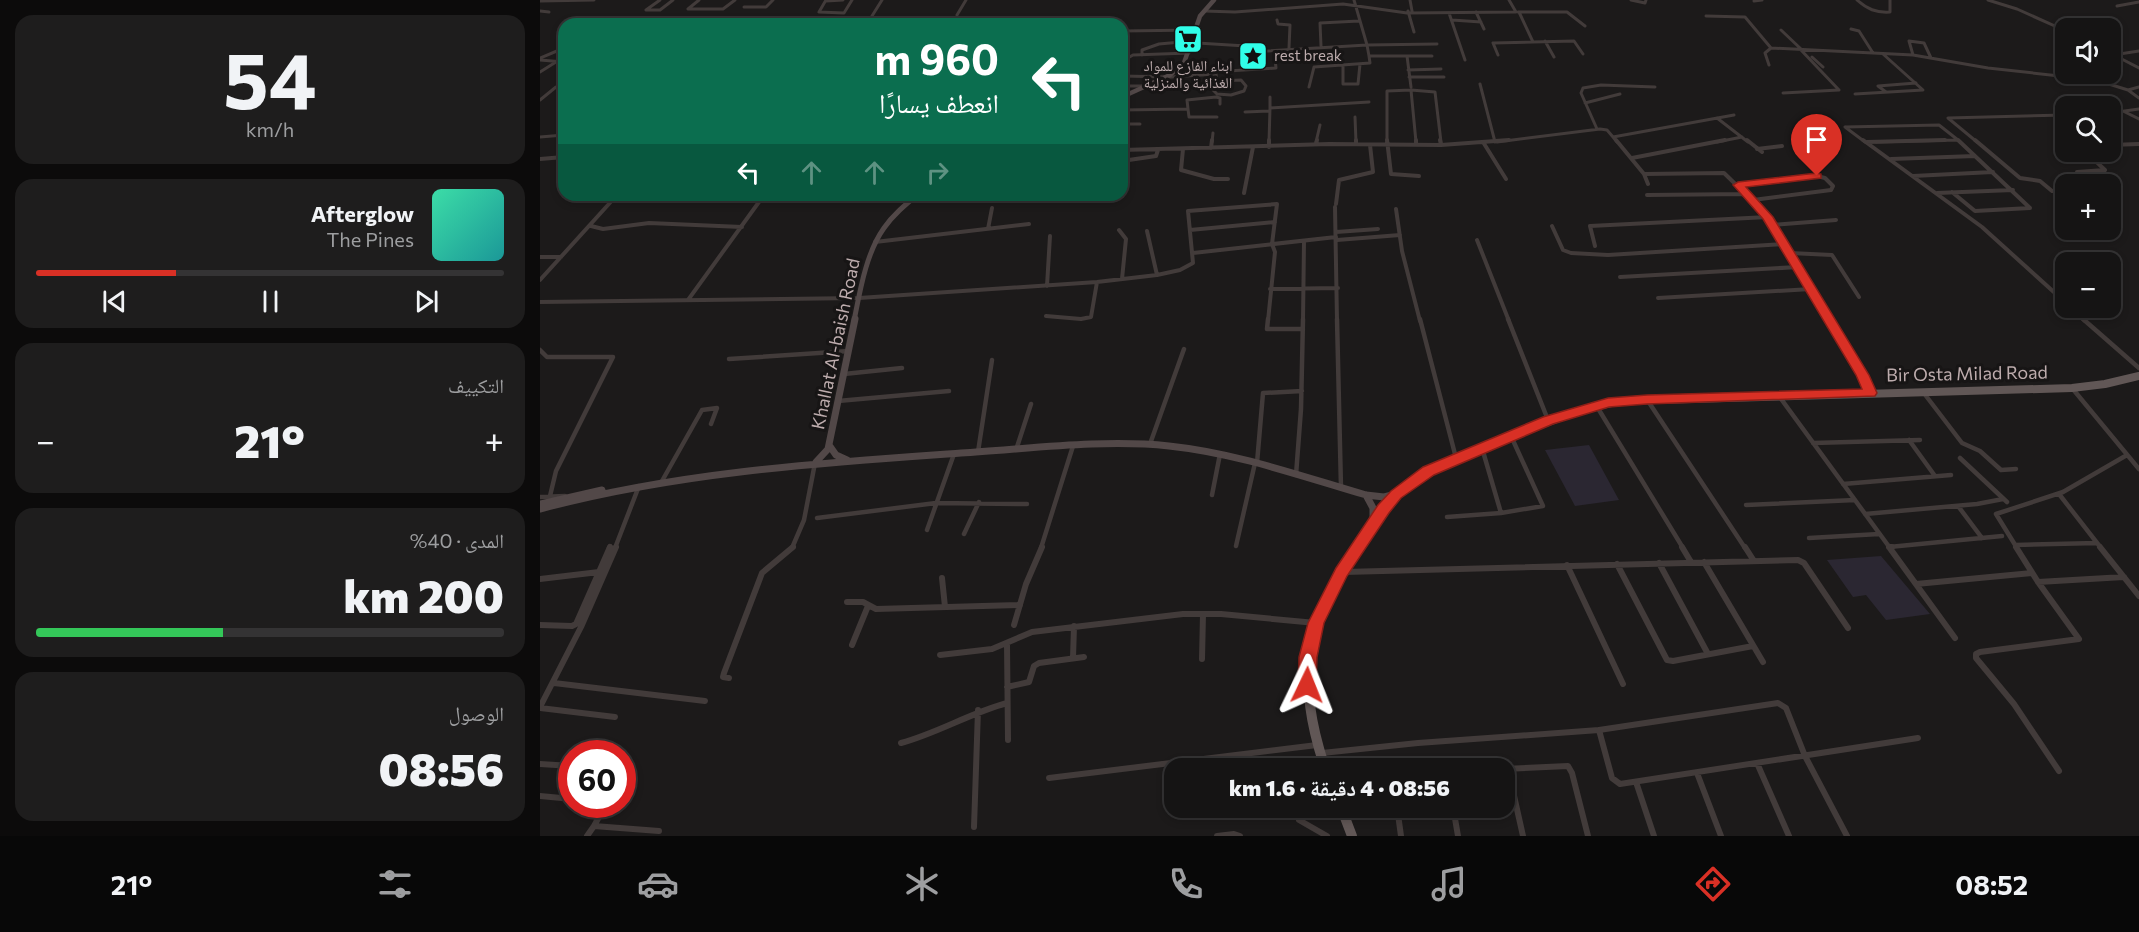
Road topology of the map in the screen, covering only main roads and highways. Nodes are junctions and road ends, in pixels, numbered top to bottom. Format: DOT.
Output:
graph roads {
  1 [pos="2137,378"];
  2 [pos="1321,758"];
  3 [pos="1344,818"];
  4 [pos="1348,835"];
  1 -- 2 [label="main road, Bir Osta Milad Road"];
  3 -- 4 [label="main road"];
}
